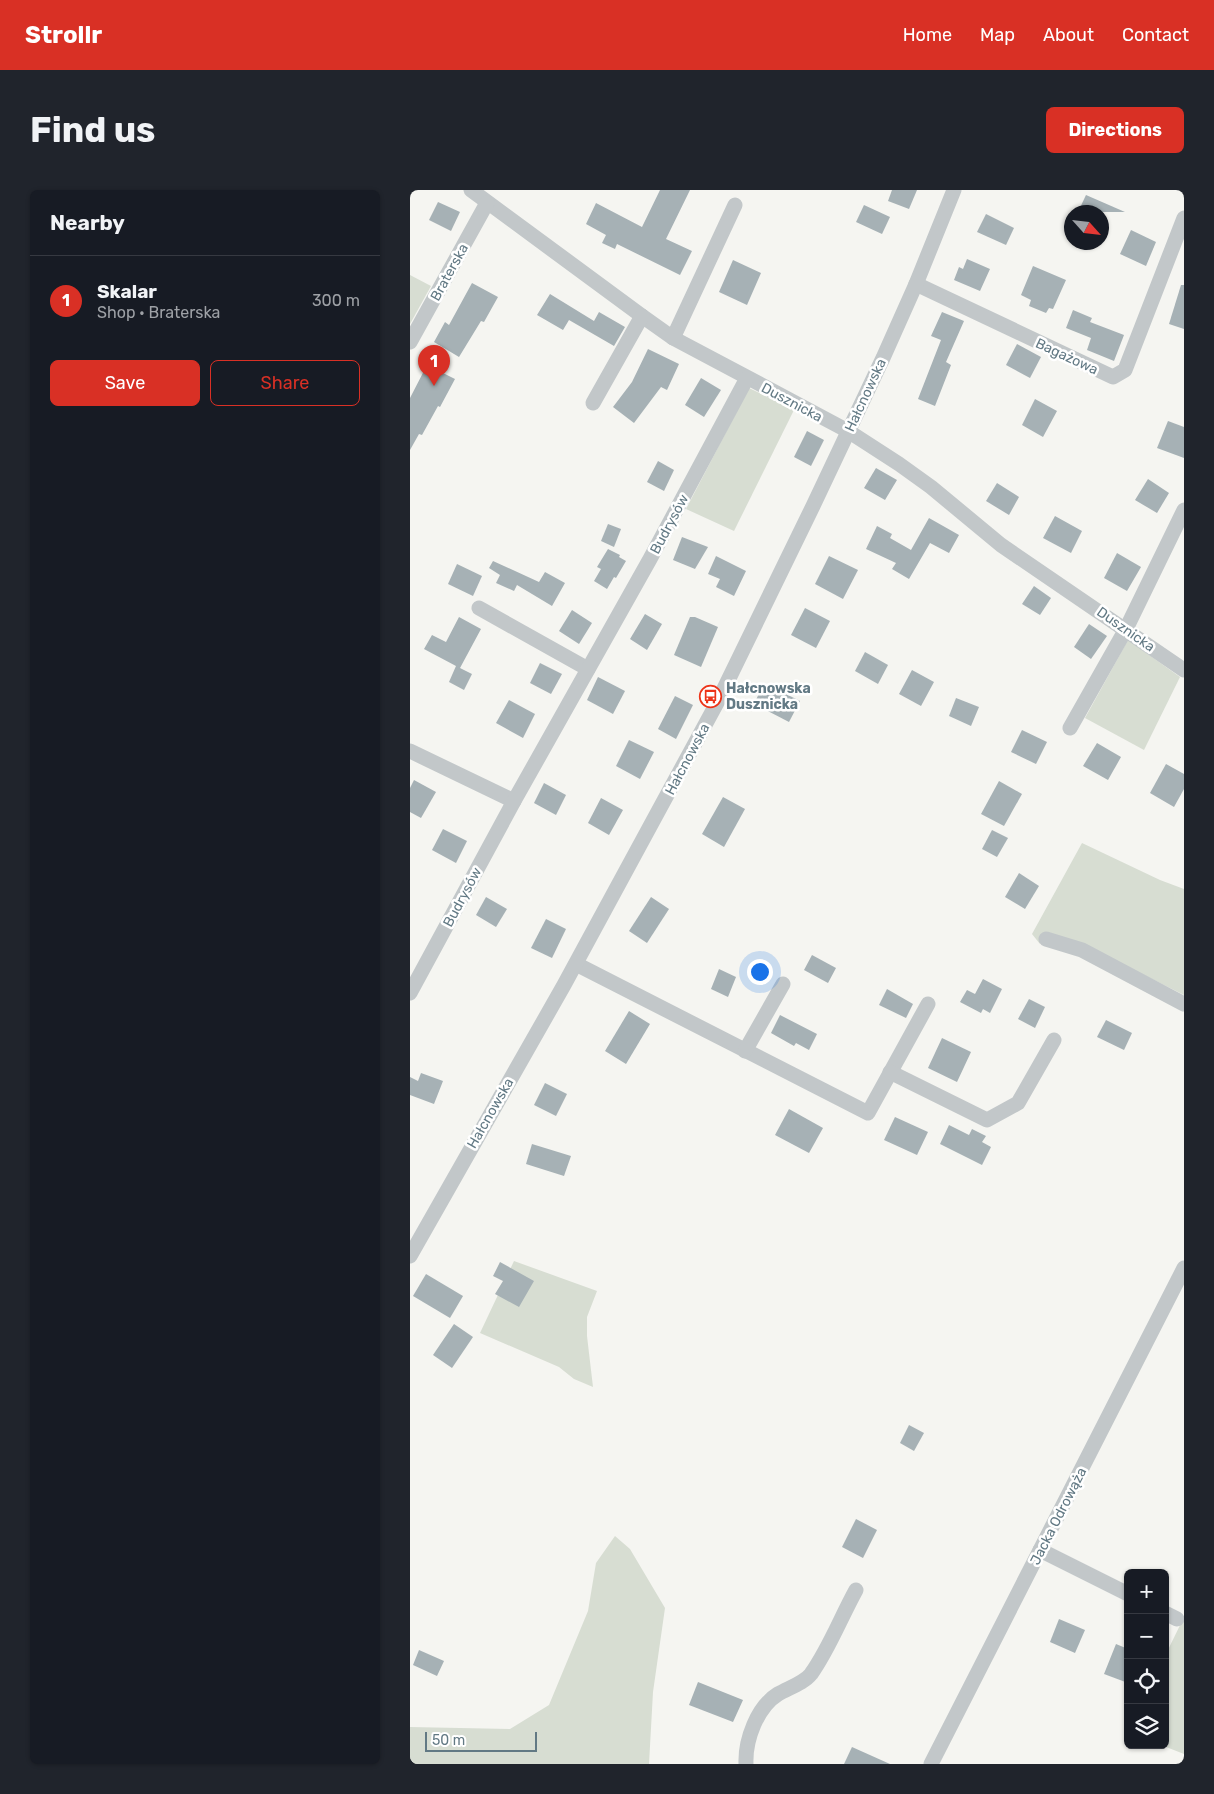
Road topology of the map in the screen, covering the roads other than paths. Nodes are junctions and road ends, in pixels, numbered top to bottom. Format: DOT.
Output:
graph roads {
  1 [pos="471,190"];
  2 [pos="954,190"];
  3 [pos="487,203"];
  4 [pos="735,205"];
  5 [pos="1184,218"];
  6 [pos="916,284"];
  7 [pos="642,316"];
  8 [pos="674,338"];
  9 [pos="410,342"];
  10 [pos="748,378"];
  11 [pos="592,403"];
  12 [pos="848,431"];
  13 [pos="1184,510"];
  14 [pos="479,608"];
  15 [pos="1126,629"];
  16 [pos="588,669"];
  17 [pos="1184,670"];
  18 [pos="1070,728"];
  19 [pos="410,751"];
  20 [pos="514,801"];
  21 [pos="1046,939"];
  22 [pos="576,964"];
  23 [pos="783,984"];
  24 [pos="410,993"];
  25 [pos="928,1004"];
  26 [pos="1184,1004"];
  27 [pos="1054,1040"];
  28 [pos="745,1051"];
  29 [pos="890,1072"];
  30 [pos="410,1256"];
  31 [pos="1184,1268"];
  32 [pos="1040,1550"];
  33 [pos="856,1590"];
  34 [pos="1124,1592"];
  35 [pos="746,1764"];
  36 [pos="932,1764"];
  1 -- 3 [label="street, Dusznicka"];
  2 -- 6 [label="street, Hałcnowska"];
  3 -- 7 [label="street, Dusznicka"];
  3 -- 9 [label="street, Braterska"];
  4 -- 8 [label="street"];
  5 -- 6 [label="street, Bagażowa"];
  6 -- 12 [label="street, Hałcnowska"];
  7 -- 8 [label="street, Dusznicka"];
  7 -- 11 [label="street"];
  8 -- 10 [label="street, Dusznicka"];
  10 -- 12 [label="street, Dusznicka"];
  10 -- 16 [label="street, Budrysów"];
  12 -- 15 [label="street, Dusznicka"];
  12 -- 22 [label="street, Hałcnowska"];
  13 -- 15 [label="street"];
  14 -- 16 [label="street"];
  15 -- 17 [label="street, Dusznicka"];
  15 -- 18 [label="street"];
  16 -- 20 [label="street, Budrysów"];
  19 -- 20 [label="street"];
  20 -- 24 [label="street, Budrysów"];
  21 -- 26 [label="street"];
  22 -- 28 [label="street"];
  22 -- 30 [label="street, Hałcnowska"];
  23 -- 28 [label="street"];
  25 -- 29 [label="street"];
  27 -- 29 [label="street"];
  28 -- 29 [label="street"];
  31 -- 32 [label="street, Jacka Odrowąża"];
  32 -- 34 [label="street"];
  32 -- 36 [label="street, Jacka Odrowąża"];
  33 -- 35 [label="street"];
}
